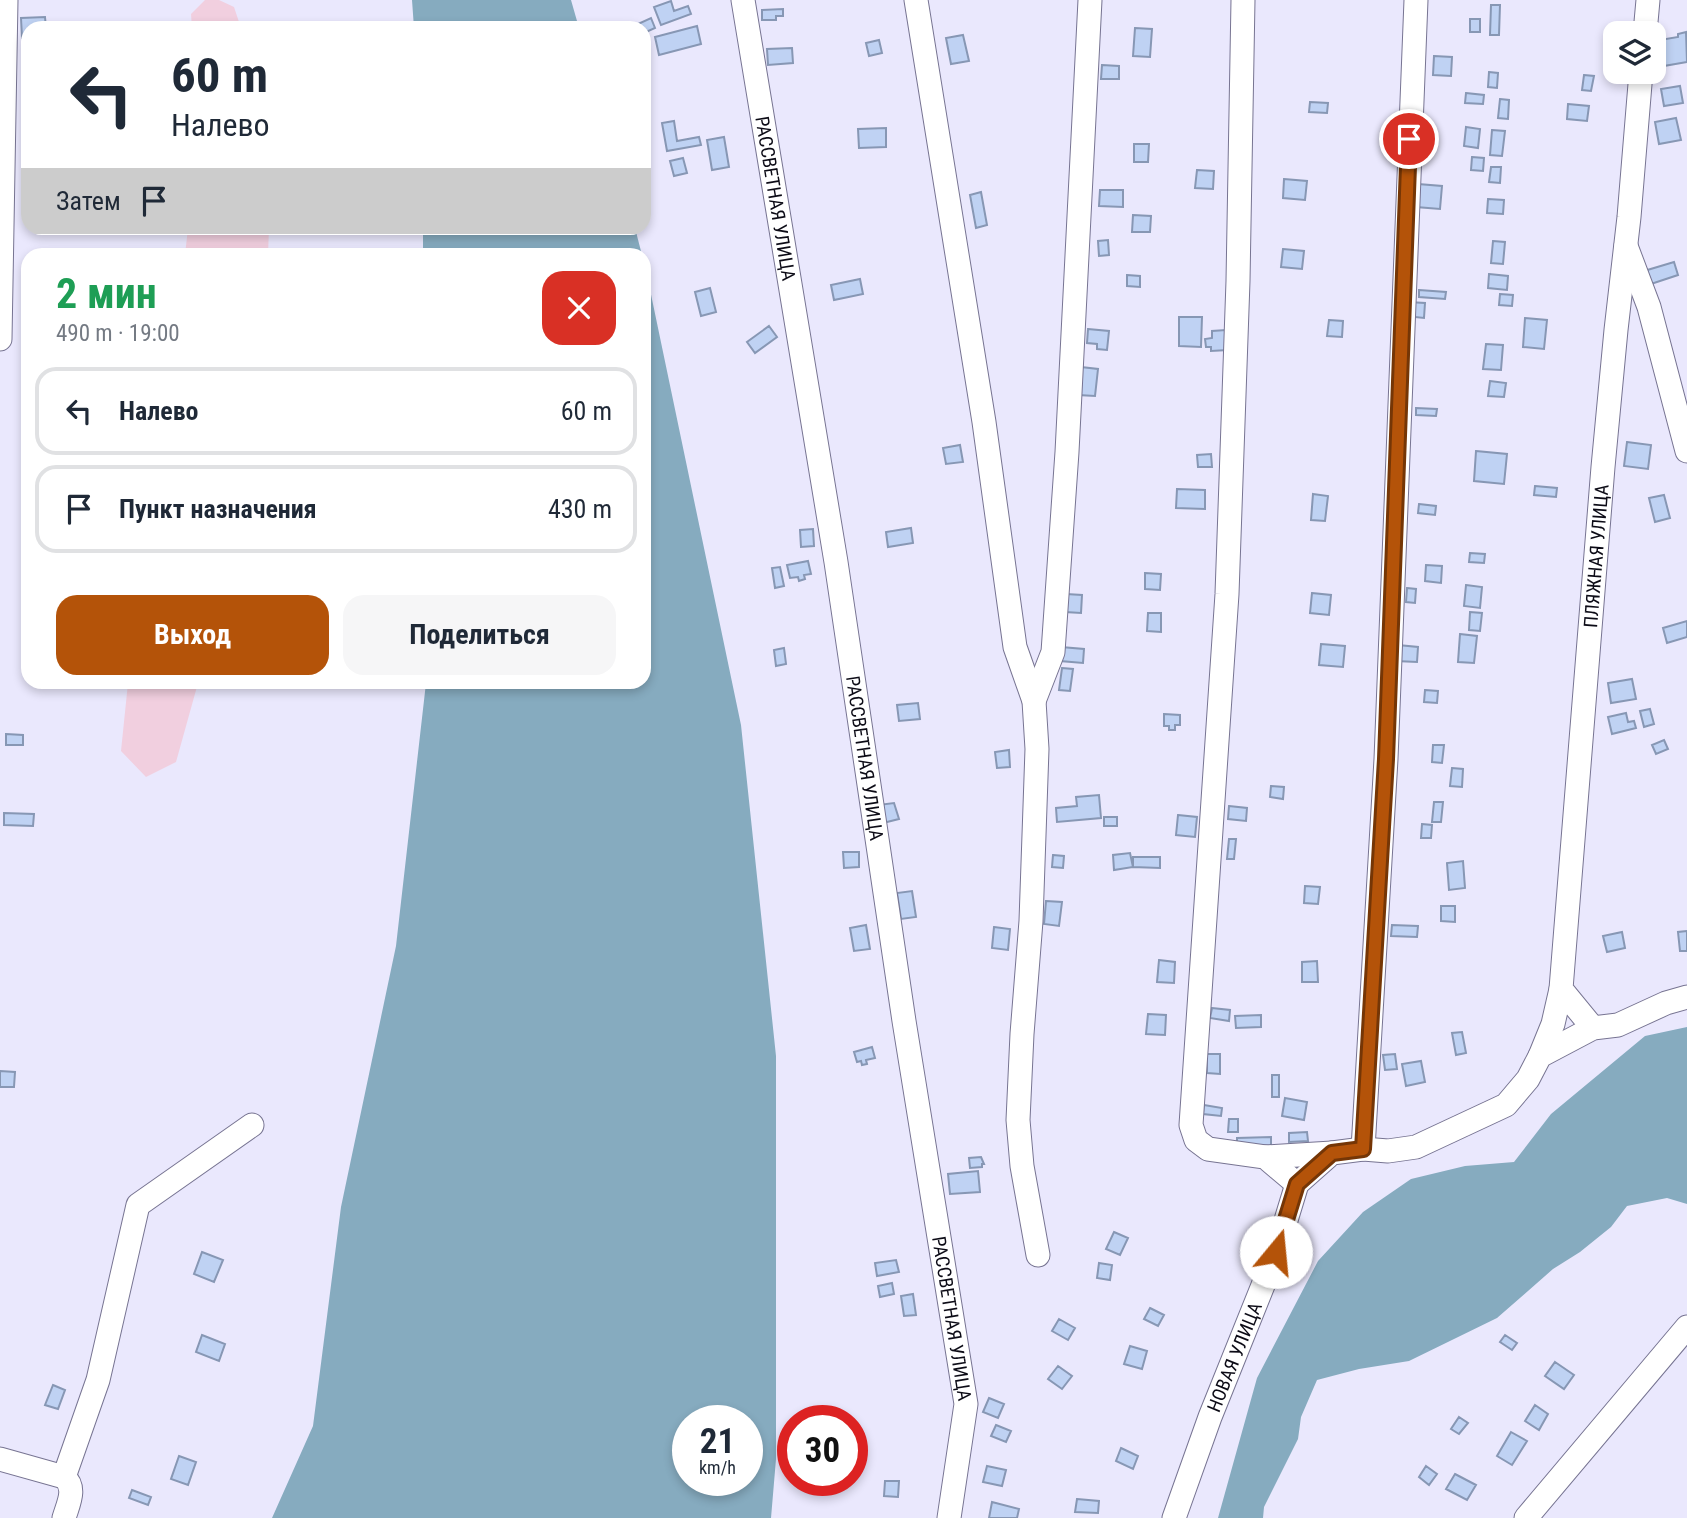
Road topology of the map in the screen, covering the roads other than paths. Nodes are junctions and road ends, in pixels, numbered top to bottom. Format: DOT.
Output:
graph roads {
  1 [pos="6,0"];
  2 [pos="743,0"];
  3 [pos="916,0"];
  4 [pos="1090,0"];
  5 [pos="1243,0"];
  6 [pos="1416,0"];
  7 [pos="1648,0"];
  8 [pos="1646,21"];
  9 [pos="1640,84"];
  10 [pos="1625,243"];
  11 [pos="0,340"];
  12 [pos="1687,451"];
  13 [pos="1034,701"];
  14 [pos="1561,989"];
  15 [pos="1687,997"];
  16 [pos="1593,1028"];
  17 [pos="1541,1056"];
  18 [pos="252,1125"];
  19 [pos="1363,1149"];
  20 [pos="1332,1153"];
  21 [pos="1265,1157"];
  22 [pos="1297,1184"];
  23 [pos="1038,1255"];
  24 [pos="1687,1328"];
  25 [pos="0,1459"];
  26 [pos="64,1477"];
  27 [pos="64,1518"];
  28 [pos="949,1518"];
  29 [pos="1174,1518"];
  30 [pos="1526,1518"];
  1 -- 11 [label="street"];
  2 -- 28 [label="street, РАССВЕТНАЯ УЛИЦА"];
  3 -- 13 [label="street"];
  4 -- 13 [label="street"];
  5 -- 21 [label="street"];
  6 -- 19 [label="street"];
  7 -- 8 [label="street"];
  9 -- 10 [label="street, ПЛЯЖНАЯ УЛИЦА"];
  10 -- 12 [label="street"];
  10 -- 14 [label="street, ПЛЯЖНАЯ УЛИЦА"];
  13 -- 23 [label="street"];
  14 -- 16 [label="street"];
  14 -- 17 [label="street, ПЛЯЖНАЯ УЛИЦА"];
  15 -- 16 [label="street"];
  16 -- 17 [label="street"];
  17 -- 19 [label="street"];
  18 -- 26 [label="street"];
  19 -- 20 [label="street"];
  20 -- 21 [label="street"];
  20 -- 22 [label="street"];
  21 -- 22 [label="street"];
  22 -- 29 [label="street, НОВАЯ УЛИЦА"];
  24 -- 30 [label="street"];
  25 -- 26 [label="street"];
  26 -- 27 [label="street"];
}
